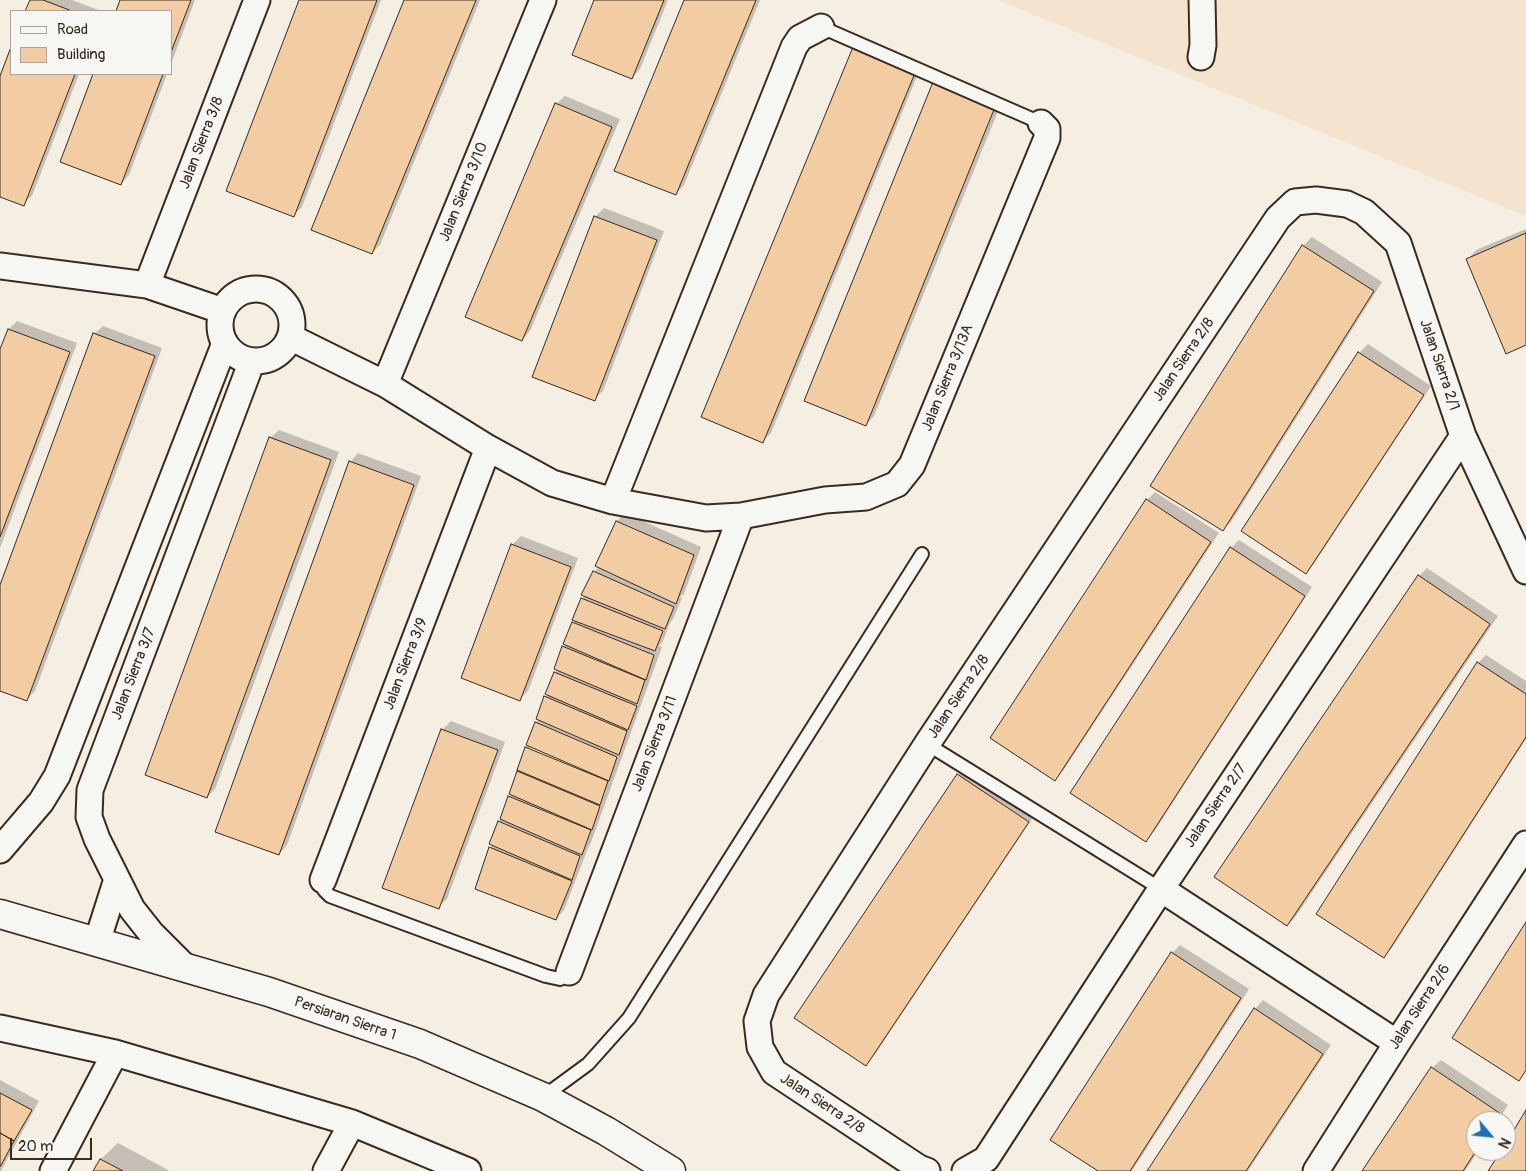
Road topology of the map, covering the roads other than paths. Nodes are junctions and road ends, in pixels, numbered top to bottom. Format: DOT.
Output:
graph roads {
  1 [pos="257,0"];
  2 [pos="543,0"];
  3 [pos="1202,0"];
  4 [pos="821,27"];
  5 [pos="1201,57"];
  6 [pos="1041,122"];
  7 [pos="1316,200"];
  8 [pos="0,266"];
  9 [pos="147,285"];
  10 [pos="223,311"];
  11 [pos="290,337"];
  12 [pos="225,343"];
  13 [pos="252,361"];
  14 [pos="386,384"];
  15 [pos="1463,436"];
  16 [pos="488,448"];
  17 [pos="167,491"];
  18 [pos="613,501"];
  19 [pos="198,503"];
  20 [pos="741,516"];
  21 [pos="922,554"];
  22 [pos="1526,571"];
  23 [pos="109,642"];
  24 [pos="142,652"];
  25 [pos="928,744"];
  26 [pos="57,776"];
  27 [pos="90,790"];
  28 [pos="1526,844"];
  29 [pos="1,851"];
  30 [pos="117,879"];
  31 [pos="323,880"];
  32 [pos="1160,889"];
  33 [pos="0,914"];
  34 [pos="97,942"];
  35 [pos="187,969"];
  36 [pos="569,972"];
  37 [pos="0,1028"];
  38 [pos="1397,1043"];
  39 [pos="116,1053"];
  40 [pos="544,1097"];
  41 [pos="352,1123"];
  42 [pos="53,1171"];
  43 [pos="326,1171"];
  44 [pos="468,1171"];
  45 [pos="671,1171"];
  46 [pos="927,1171"];
  47 [pos="965,1171"];
  48 [pos="1316,1171"];
  1 -- 9 [label="street, Jalan Sierra 3/8"];
  2 -- 14 [label="street, Jalan Sierra 3/10"];
  3 -- 5 [label="street"];
  4 -- 6 [label="lane"];
  4 -- 18 [label="street"];
  6 -- 20 [label="street, Jalan Sierra 3/13A"];
  7 -- 15 [label="street, Jalan Sierra 2/1"];
  7 -- 25 [label="street, Jalan Sierra 2/8"];
  8 -- 9 [label="street"];
  9 -- 10 [label="street"];
  10 -- 11 [label="street"];
  10 -- 12 [label="street"];
  11 -- 13 [label="street"];
  11 -- 14 [label="street, Jalan Sierra 3/13A"];
  12 -- 13 [label="street"];
  12 -- 17 [label="street"];
  13 -- 19 [label="street, Jalan Sierra 3/7"];
  14 -- 16 [label="street, Jalan Sierra 3/13A"];
  15 -- 22 [label="street, Jalan Sierra 2/1"];
  15 -- 32 [label="street, Jalan Sierra 2/7"];
  16 -- 18 [label="street, Jalan Sierra 3/13A"];
  16 -- 31 [label="street, Jalan Sierra 3/9"];
  17 -- 19 [label="street"];
  17 -- 23 [label="street"];
  18 -- 20 [label="street, Jalan Sierra 3/13A"];
  19 -- 24 [label="street, Jalan Sierra 3/7"];
  20 -- 36 [label="street, Jalan Sierra 3/11"];
  21 -- 40 [label="lane"];
  23 -- 24 [label="street"];
  23 -- 26 [label="street"];
  24 -- 27 [label="street, Jalan Sierra 3/7"];
  25 -- 32 [label="lane"];
  25 -- 46 [label="street, Jalan Sierra 2/8"];
  26 -- 27 [label="street"];
  26 -- 29 [label="street"];
  27 -- 30 [label="street, Jalan Sierra 3/7"];
  28 -- 38 [label="street, Jalan Sierra 2/6"];
  30 -- 34 [label="street"];
  30 -- 35 [label="street, Jalan Sierra 3/7"];
  31 -- 36 [label="lane"];
  32 -- 38 [label="street"];
  32 -- 47 [label="street, Jalan Sierra 2/7"];
  33 -- 34 [label="street, Persiaran Sierra 1"];
  34 -- 35 [label="street, Persiaran Sierra 1"];
  35 -- 40 [label="street, Persiaran Sierra 1"];
  37 -- 39 [label="street"];
  38 -- 48 [label="street, Jalan Sierra 2/6"];
  39 -- 41 [label="street"];
  39 -- 42 [label="street"];
  40 -- 45 [label="street, Persiaran Sierra 1"];
  41 -- 43 [label="street"];
  41 -- 44 [label="street"];
}
